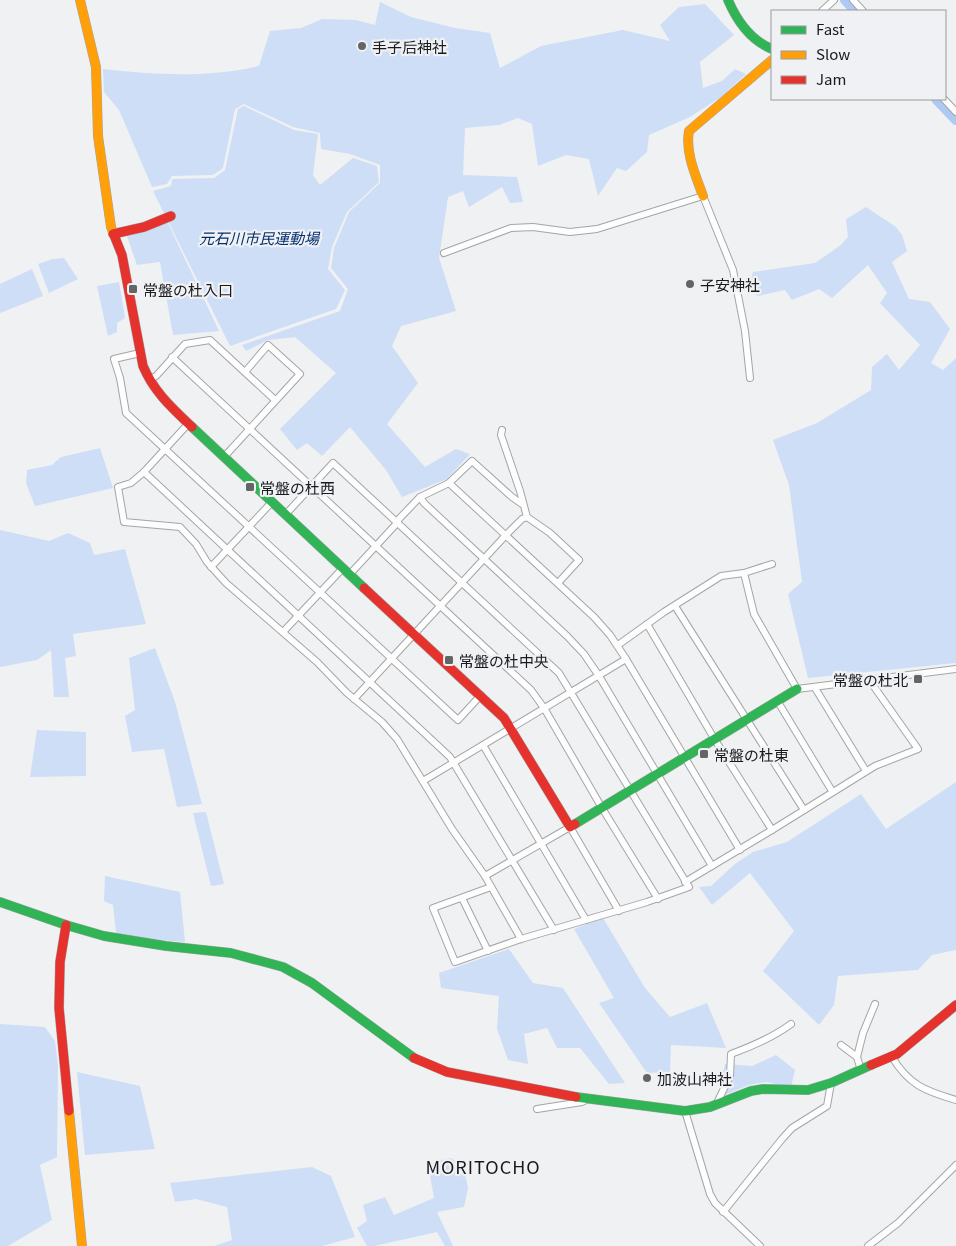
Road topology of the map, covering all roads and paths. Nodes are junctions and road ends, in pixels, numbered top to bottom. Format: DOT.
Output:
graph roads {
  1 [pos="80,0"];
  2 [pos="728,0"];
  3 [pos="834,0"];
  4 [pos="853,0"];
  5 [pos="823,10"];
  6 [pos="862,10"];
  7 [pos="771,49"];
  8 [pos="771,61"];
  9 [pos="945,100"];
  10 [pos="956,112"];
  11 [pos="703,196"];
  12 [pos="172,216"];
  13 [pos="113,234"];
  14 [pos="444,253"];
  15 [pos="140,353"];
  16 [pos="172,357"];
  17 [pos="245,372"];
  18 [pos="750,378"];
  19 [pos="149,380"];
  20 [pos="275,400"];
  21 [pos="188,424"];
  22 [pos="249,429"];
  23 [pos="502,430"];
  24 [pos="165,449"];
  25 [pos="224,457"];
  26 [pos="144,472"];
  27 [pos="449,482"];
  28 [pos="311,486"];
  29 [pos="420,497"];
  30 [pos="272,502"];
  31 [pos="522,504"];
  32 [pos="286,514"];
  33 [pos="527,517"];
  34 [pos="397,522"];
  35 [pos="249,527"];
  36 [pos="506,535"];
  37 [pos="375,546"];
  38 [pos="227,549"];
  39 [pos="484,559"];
  40 [pos="772,564"];
  41 [pos="211,567"];
  42 [pos="346,571"];
  43 [pos="744,573"];
  44 [pos="462,582"];
  45 [pos="558,583"];
  46 [pos="320,592"];
  47 [pos="440,606"];
  48 [pos="675,606"];
  49 [pos="298,616"];
  50 [pos="647,624"];
  51 [pos="284,632"];
  52 [pos="414,634"];
  53 [pos="618,645"];
  54 [pos="391,659"];
  55 [pos="626,659"];
  56 [pos="956,669"];
  57 [pos="599,676"];
  58 [pos="870,681"];
  59 [pos="369,682"];
  60 [pos="815,688"];
  61 [pos="797,689"];
  62 [pos="571,692"];
  63 [pos="480,695"];
  64 [pos="354,699"];
  65 [pos="778,702"];
  66 [pos="544,708"];
  67 [pos="749,720"];
  68 [pos="511,728"];
  69 [pos="715,740"];
  70 [pos="483,745"];
  71 [pos="686,758"];
  72 [pos="454,762"];
  73 [pos="866,771"];
  74 [pos="658,774"];
  75 [pos="423,780"];
  76 [pos="631,790"];
  77 [pos="832,791"];
  78 [pos="602,808"];
  79 [pos="804,810"];
  80 [pos="570,827"];
  81 [pos="772,830"];
  82 [pos="540,844"];
  83 [pos="740,850"];
  84 [pos="513,860"];
  85 [pos="712,866"];
  86 [pos="485,876"];
  87 [pos="685,882"];
  88 [pos="491,887"];
  89 [pos="462,898"];
  90 [pos="658,899"];
  91 [pos="0,902"];
  92 [pos="619,911"];
  93 [pos="586,920"];
  94 [pos="66,925"];
  95 [pos="554,930"];
  96 [pos="521,940"];
  97 [pos="488,951"];
  98 [pos="875,1004"];
  99 [pos="956,1004"];
  100 [pos="791,1024"];
  101 [pos="841,1045"];
  102 [pos="857,1057"];
  103 [pos="892,1057"];
  104 [pos="861,1070"];
  105 [pos="831,1082"];
  106 [pos="587,1100"];
  107 [pos="956,1100"];
  108 [pos="716,1104"];
  109 [pos="537,1109"];
  110 [pos="685,1111"];
  111 [pos="956,1165"];
  112 [pos="723,1212"];
  113 [pos="82,1246"];
  114 [pos="760,1246"];
  115 [pos="868,1246"];
  1 -- 13 [label="street"];
  2 -- 7 [label="street"];
  3 -- 5 [label="street"];
  4 -- 6 [label="street"];
  8 -- 11 [label="street"];
  9 -- 10 [label="street"];
  11 -- 14 [label="street"];
  11 -- 18 [label="street"];
  12 -- 13 [label="street"];
  13 -- 15 [label="street"];
  15 -- 19 [label="street"];
  15 -- 24 [label="street"];
  16 -- 17 [label="street"];
  16 -- 19 [label="street"];
  16 -- 22 [label="street"];
  17 -- 20 [label="street"];
  17 -- 20 [label="street"];
  19 -- 21 [label="street"];
  20 -- 22 [label="street"];
  21 -- 24 [label="street"];
  21 -- 25 [label="street"];
  22 -- 25 [label="street"];
  22 -- 28 [label="street"];
  23 -- 31 [label="street"];
  24 -- 26 [label="street"];
  24 -- 35 [label="street"];
  25 -- 30 [label="street"];
  26 -- 38 [label="street"];
  26 -- 41 [label="street"];
  27 -- 29 [label="street"];
  27 -- 31 [label="street"];
  27 -- 36 [label="street"];
  28 -- 32 [label="street"];
  28 -- 34 [label="street"];
  28 -- 37 [label="street"];
  29 -- 34 [label="street"];
  29 -- 39 [label="street"];
  30 -- 32 [label="street"];
  30 -- 35 [label="street"];
  31 -- 33 [label="street"];
  32 -- 42 [label="street"];
  33 -- 36 [label="street"];
  33 -- 45 [label="street"];
  34 -- 37 [label="street"];
  34 -- 44 [label="street"];
  35 -- 38 [label="street"];
  35 -- 46 [label="street"];
  36 -- 39 [label="street"];
  36 -- 45 [label="street"];
  37 -- 42 [label="street"];
  37 -- 47 [label="street"];
  38 -- 41 [label="street"];
  38 -- 49 [label="street"];
  39 -- 44 [label="street"];
  39 -- 57 [label="street"];
  40 -- 43 [label="street"];
  41 -- 51 [label="street"];
  42 -- 46 [label="street"];
  42 -- 52 [label="street"];
  43 -- 48 [label="street"];
  43 -- 61 [label="street"];
  44 -- 47 [label="street"];
  44 -- 62 [label="street"];
  45 -- 53 [label="street"];
  46 -- 49 [label="street"];
  46 -- 54 [label="street"];
  47 -- 52 [label="street"];
  47 -- 66 [label="street"];
  48 -- 50 [label="street"];
  48 -- 67 [label="street"];
  49 -- 51 [label="street"];
  49 -- 59 [label="street"];
  50 -- 53 [label="street"];
  50 -- 69 [label="street"];
  51 -- 64 [label="street"];
  52 -- 54 [label="street"];
  52 -- 63 [label="street"];
  53 -- 55 [label="street"];
  54 -- 59 [label="street"];
  54 -- 63 [label="street"];
  55 -- 57 [label="street"];
  55 -- 71 [label="street"];
  56 -- 58 [label="street"];
  57 -- 62 [label="street"];
  57 -- 74 [label="street"];
  58 -- 60 [label="street"];
  58 -- 73 [label="street"];
  59 -- 64 [label="street"];
  59 -- 72 [label="street"];
  60 -- 61 [label="street"];
  60 -- 73 [label="street"];
  61 -- 65 [label="street"];
  62 -- 66 [label="street"];
  62 -- 76 [label="street"];
  63 -- 68 [label="street"];
  64 -- 75 [label="street"];
  65 -- 67 [label="street"];
  65 -- 77 [label="street"];
  66 -- 68 [label="street"];
  66 -- 78 [label="street"];
  67 -- 69 [label="street"];
  67 -- 79 [label="street"];
  68 -- 70 [label="street"];
  68 -- 80 [label="street"];
  69 -- 71 [label="street"];
  69 -- 81 [label="street"];
  70 -- 72 [label="street"];
  70 -- 82 [label="street"];
  71 -- 74 [label="street"];
  71 -- 83 [label="street"];
  72 -- 75 [label="street"];
  72 -- 84 [label="street"];
  73 -- 77 [label="street"];
  74 -- 76 [label="street"];
  74 -- 85 [label="street"];
  75 -- 86 [label="street"];
  76 -- 78 [label="street"];
  76 -- 87 [label="street"];
  77 -- 79 [label="street"];
  78 -- 80 [label="street"];
  78 -- 90 [label="street"];
  79 -- 81 [label="street"];
  80 -- 82 [label="street"];
  80 -- 92 [label="street"];
  81 -- 83 [label="street"];
  82 -- 84 [label="street"];
  82 -- 93 [label="street"];
  83 -- 85 [label="street"];
  84 -- 86 [label="street"];
  84 -- 95 [label="street"];
  85 -- 87 [label="street"];
  86 -- 88 [label="street"];
  87 -- 90 [label="street"];
  88 -- 89 [label="street"];
  88 -- 96 [label="street"];
  89 -- 97 [label="street"];
  89 -- 97 [label="street"];
  90 -- 92 [label="street"];
  91 -- 94 [label="street"];
  92 -- 93 [label="street"];
  93 -- 95 [label="street"];
  94 -- 106 [label="street"];
  94 -- 113 [label="street"];
  95 -- 96 [label="street"];
  96 -- 97 [label="street"];
  98 -- 102 [label="street"];
  99 -- 103 [label="street"];
  100 -- 108 [label="street"];
  101 -- 102 [label="street"];
  102 -- 104 [label="street"];
  103 -- 104 [label="street"];
  103 -- 107 [label="street"];
  104 -- 105 [label="street"];
  105 -- 108 [label="street"];
  105 -- 112 [label="street"];
  106 -- 109 [label="street"];
  106 -- 110 [label="street"];
  108 -- 110 [label="street"];
  110 -- 112 [label="street"];
  111 -- 115 [label="street"];
  112 -- 114 [label="street"];
}
